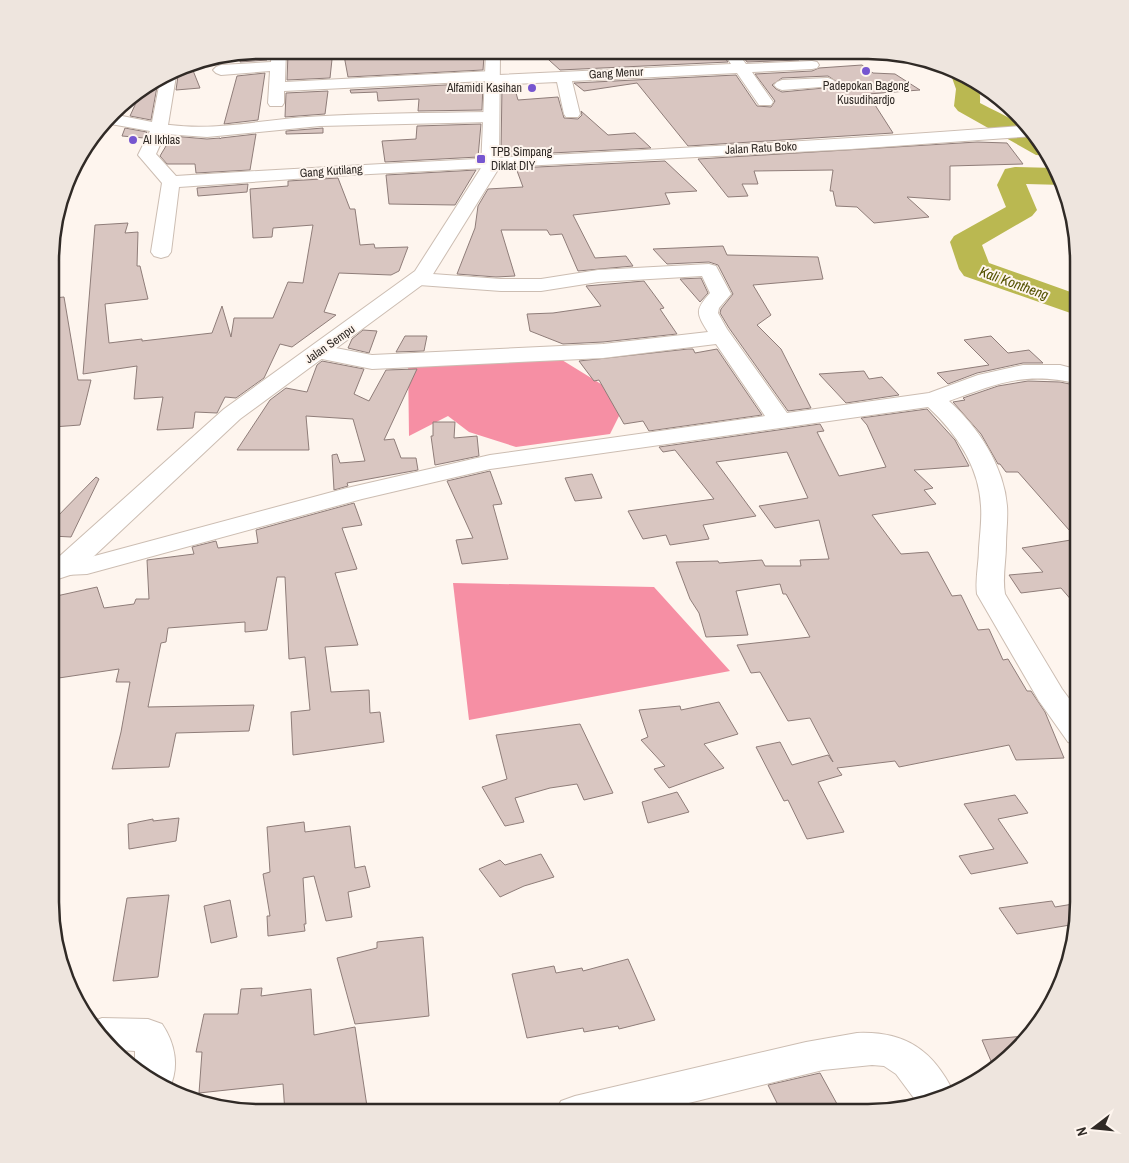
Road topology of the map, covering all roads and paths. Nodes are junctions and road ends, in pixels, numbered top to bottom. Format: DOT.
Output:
graph roads {
  1 [pos="278,59"];
  2 [pos="493,59"];
  3 [pos="735,59"];
  4 [pos="807,59"];
  5 [pos="812,65"];
  6 [pos="278,66"];
  7 [pos="740,67"];
  8 [pos="221,70"];
  9 [pos="563,76"];
  10 [pos="492,78"];
  11 [pos="167,83"];
  12 [pos="753,86"];
  13 [pos="276,87"];
  14 [pos="765,102"];
  15 [pos="572,114"];
  16 [pos="491,117"];
  17 [pos="116,120"];
  18 [pos="278,125"];
  19 [pos="159,129"];
  20 [pos="1024,132"];
  21 [pos="491,162"];
  22 [pos="171,182"];
  23 [pos="161,252"];
  24 [pos="419,279"];
  25 [pos="722,337"];
  26 [pos="320,352"];
  27 [pos="1070,374"];
  28 [pos="933,399"];
  29 [pos="780,420"];
  30 [pos="59,570"];
  31 [pos="1070,723"];
  32 [pos="108,1034"];
  33 [pos="154,1073"];
  34 [pos="934,1094"];
  35 [pos="609,1104"];
  1 -- 6 [label="street"];
  2 -- 10 [label="street, Jalan Sempu"];
  3 -- 7 [label="street"];
  4 -- 5 [label="street"];
  5 -- 7 [label="street, Gang Menur"];
  5 -- 12 [label="street"];
  6 -- 8 [label="street"];
  6 -- 13 [label="street"];
  7 -- 9 [label="street, Gang Menur"];
  7 -- 12 [label="street"];
  9 -- 10 [label="street, Gang Menur"];
  9 -- 15 [label="street"];
  10 -- 13 [label="street, Gang Menur"];
  10 -- 16 [label="street, Jalan Sempu"];
  11 -- 19 [label="street"];
  12 -- 14 [label="street"];
  13 -- 18 [label="street"];
  16 -- 18 [label="street"];
  16 -- 21 [label="street, Jalan Sempu"];
  17 -- 19 [label="street"];
  18 -- 19 [label="street"];
  19 -- 22 [label="street"];
  20 -- 21 [label="street, Jalan Ratu Boko"];
  21 -- 22 [label="street, Gang Kutilang"];
  21 -- 24 [label="street, Jalan Sempu"];
  22 -- 23 [label="street"];
  24 -- 25 [label="street"];
  24 -- 26 [label="street, Jalan Sempu"];
  25 -- 26 [label="street"];
  25 -- 29 [label="street"];
  26 -- 30 [label="street, Jalan Sempu"];
  27 -- 28 [label="street"];
  28 -- 29 [label="street"];
  28 -- 31 [label="street"];
  29 -- 30 [label="street"];
  32 -- 33 [label="street"];
  34 -- 35 [label="street"];
}
